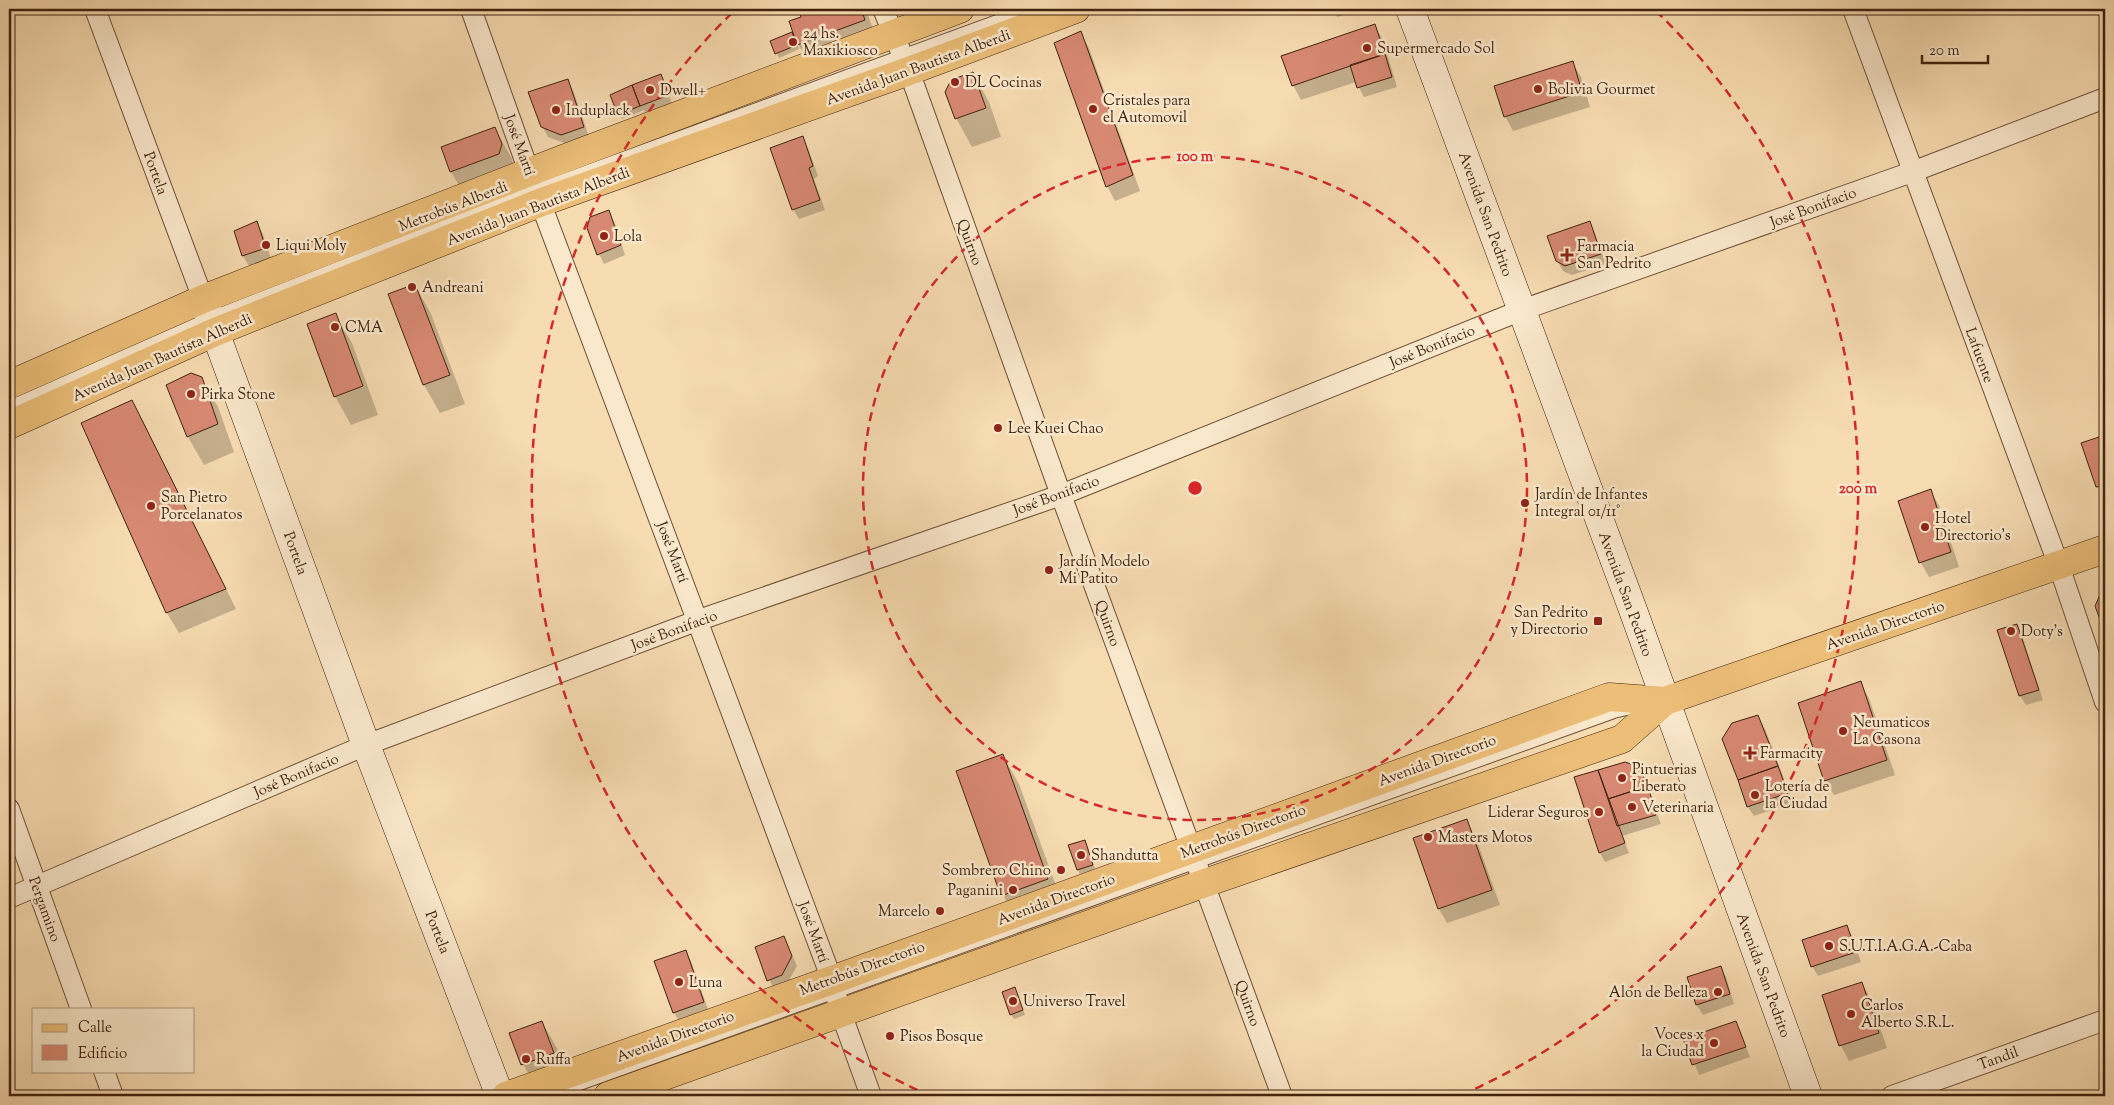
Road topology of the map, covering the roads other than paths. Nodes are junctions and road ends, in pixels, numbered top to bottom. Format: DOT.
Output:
graph roads {
  1 [pos="95,9"];
  2 [pos="471,9"];
  3 [pos="960,9"];
  4 [pos="1027,9"];
  5 [pos="1076,9"];
  6 [pos="1410,9"];
  7 [pos="1853,9"];
  8 [pos="896,42"];
  9 [pos="2105,98"];
  10 [pos="1912,172"];
  11 [pos="536,188"];
  12 [pos="1522,310"];
  13 [pos="210,316"];
  14 [pos="9,385"];
  15 [pos="9,406"];
  16 [pos="9,425"];
  17 [pos="1061,495"];
  18 [pos="2105,549"];
  19 [pos="2059,566"];
  20 [pos="699,620"];
  21 [pos="1665,701"];
  22 [pos="2105,702"];
  23 [pos="366,745"];
  24 [pos="9,809"];
  25 [pos="1198,865"];
  26 [pos="36,886"];
  27 [pos="9,898"];
  28 [pos="836,996"];
  29 [pos="81,1008"];
  30 [pos="2105,1020"];
  31 [pos="104,1072"];
  32 [pos="535,1093"];
  33 [pos="113,1096"];
  34 [pos="500,1096"];
  35 [pos="506,1096"];
  36 [pos="608,1096"];
  37 [pos="871,1096"];
  38 [pos="1282,1096"];
  39 [pos="1808,1096"];
  40 [pos="1892,1096"];
  1 -- 13 [label="street, Portela"];
  2 -- 11 [label="street, José Martí"];
  3 -- 8 [label="main road, Avenida Juan Bautista Alberdi"];
  4 -- 8 [label="lane"];
  5 -- 8 [label="main road, Avenida Juan Bautista Alberdi"];
  6 -- 12 [label="main road, Avenida San Pedrito"];
  7 -- 10 [label="street, Lafuente"];
  8 -- 11 [label="main road, Avenida Juan Bautista Alberdi"];
  8 -- 11 [label="main road, Avenida Juan Bautista Alberdi"];
  8 -- 17 [label="street, Quirno"];
  9 -- 10 [label="street, José Bonifacio"];
  10 -- 12 [label="street, José Bonifacio"];
  10 -- 19 [label="street, Lafuente"];
  11 -- 13 [label="main road, Avenida Juan Bautista Alberdi"];
  11 -- 20 [label="street, José Martí"];
  12 -- 17 [label="street, José Bonifacio"];
  12 -- 21 [label="main road, Avenida San Pedrito"];
  13 -- 14 [label="main road, Avenida Juan Bautista Alberdi"];
  13 -- 15 [label="lane"];
  13 -- 16 [label="main road, Avenida Juan Bautista Alberdi"];
  13 -- 23 [label="main road, Portela"];
  17 -- 20 [label="street, José Bonifacio"];
  17 -- 25 [label="street, Quirno"];
  18 -- 19 [label="main road, Avenida Directorio"];
  19 -- 21 [label="main road, Avenida Directorio"];
  19 -- 22 [label="street, Lafuente"];
  20 -- 23 [label="street, José Bonifacio"];
  20 -- 28 [label="street, José Martí"];
  21 -- 25 [label="main road, Avenida Directorio"];
  21 -- 25 [label="main road, Avenida Directorio"];
  21 -- 39 [label="main road, Avenida San Pedrito"];
  23 -- 26 [label="street, José Bonifacio"];
  23 -- 34 [label="main road, Portela"];
  24 -- 26 [label="street, Pergamino"];
  25 -- 28 [label="main road, Avenida Directorio"];
  25 -- 28 [label="main road, Avenida Directorio"];
  25 -- 38 [label="street, Quirno"];
  26 -- 27 [label="street, José Bonifacio"];
  26 -- 29 [label="street, Pergamino"];
  28 -- 32 [label="main road, Avenida Directorio"];
  28 -- 36 [label="main road, Avenida Directorio"];
  28 -- 37 [label="street, José Martí"];
  30 -- 40 [label="street, Tandil"];
  31 -- 33 [label="street"];
  32 -- 35 [label="main road, Avenida Directorio"];
}
